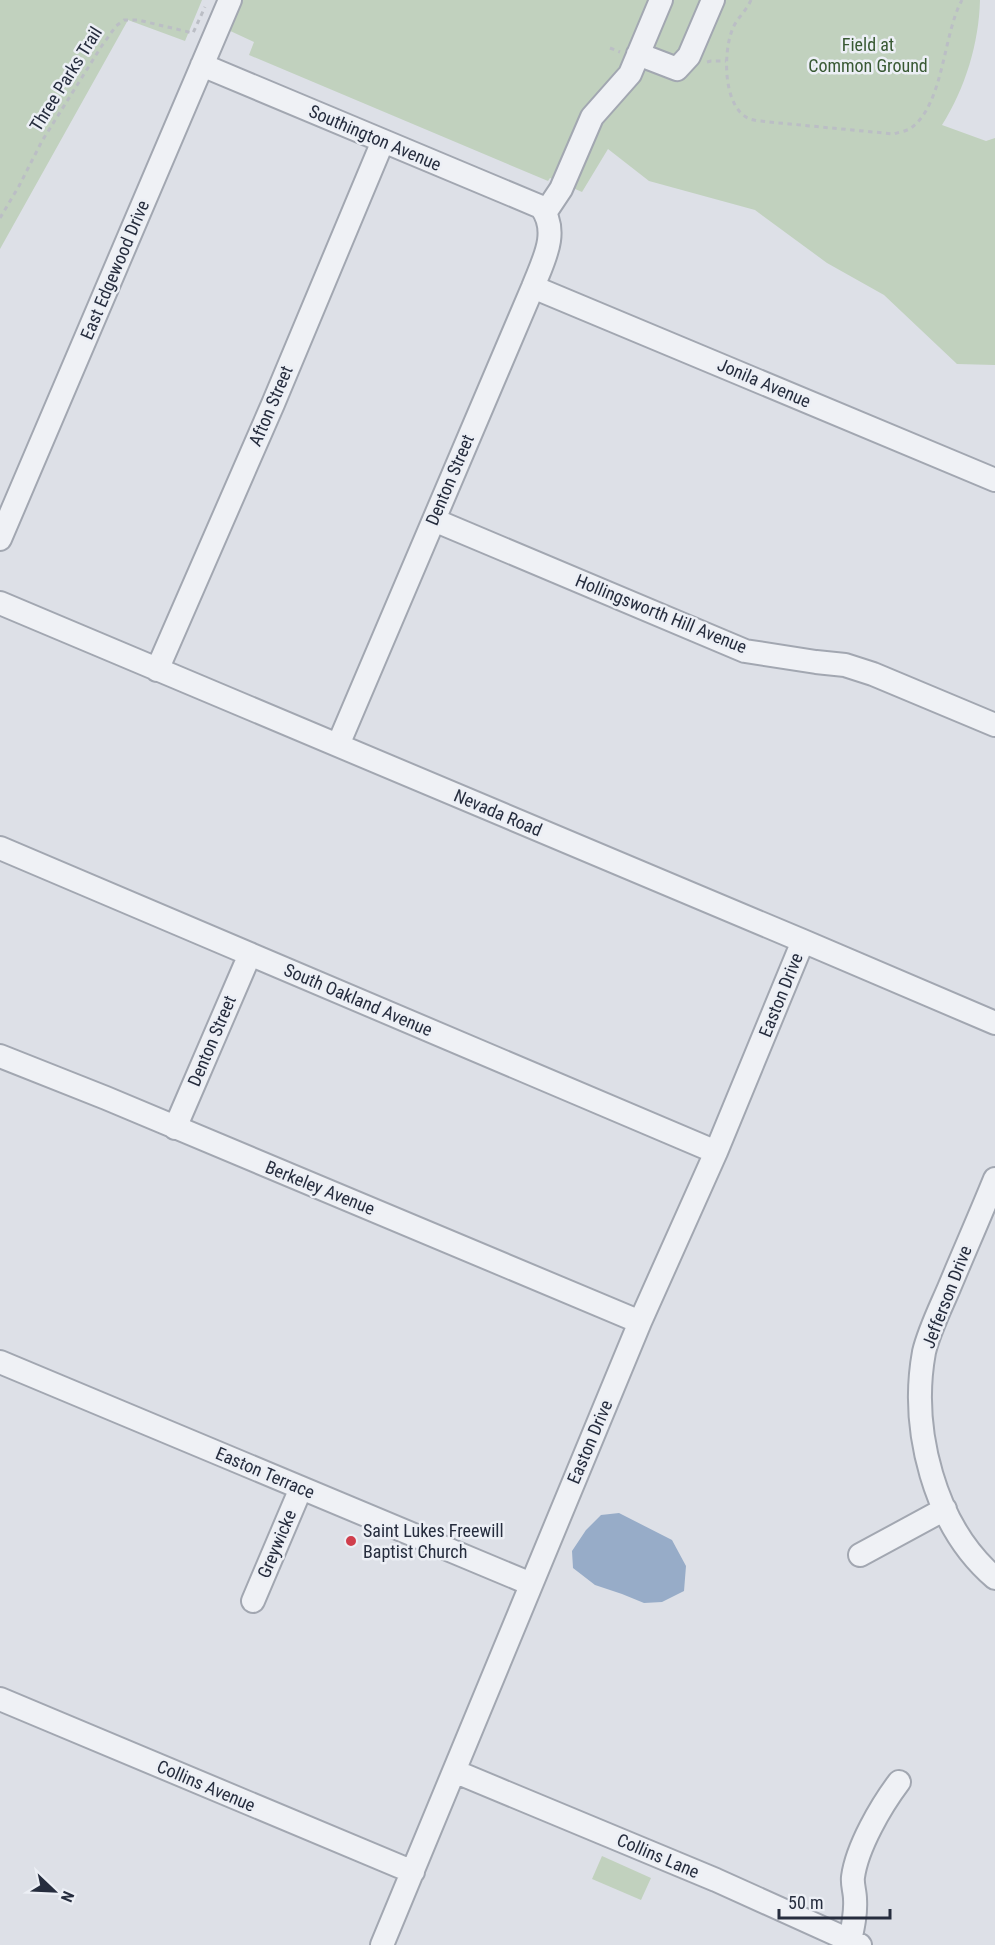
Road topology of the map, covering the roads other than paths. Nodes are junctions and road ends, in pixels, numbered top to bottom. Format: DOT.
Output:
graph roads {
  1 [pos="230,0"];
  2 [pos="661,0"];
  3 [pos="713,0"];
  4 [pos="638,54"];
  5 [pos="202,65"];
  6 [pos="383,141"];
  7 [pos="546,213"];
  8 [pos="533,287"];
  9 [pos="995,480"];
  10 [pos="434,520"];
  11 [pos="0,539"];
  12 [pos="0,603"];
  13 [pos="157,670"];
  14 [pos="995,725"];
  15 [pos="338,745"];
  16 [pos="0,848"];
  17 [pos="802,940"];
  18 [pos="250,954"];
  19 [pos="995,1023"];
  20 [pos="2,1061"];
  21 [pos="175,1128"];
  22 [pos="716,1152"];
  23 [pos="995,1179"];
  24 [pos="640,1322"];
  25 [pos="0,1362"];
  26 [pos="301,1488"];
  27 [pos="945,1509"];
  28 [pos="860,1555"];
  29 [pos="995,1578"];
  30 [pos="531,1584"];
  31 [pos="253,1601"];
  32 [pos="0,1699"];
  33 [pos="454,1771"];
  34 [pos="899,1782"];
  35 [pos="413,1872"];
  36 [pos="855,1943"];
  37 [pos="382,1945"];
  1 -- 5 [label="street, East Edgewood Drive"];
  2 -- 4 [label="street"];
  3 -- 4 [label="street"];
  4 -- 7 [label="street"];
  5 -- 6 [label="street, Southington Avenue"];
  5 -- 11 [label="street, East Edgewood Drive"];
  6 -- 7 [label="street, Southington Avenue"];
  6 -- 13 [label="street, Afton Street"];
  7 -- 8 [label="street, Denton Street"];
  8 -- 9 [label="street, Jonila Avenue"];
  8 -- 10 [label="street, Denton Street"];
  10 -- 14 [label="street, Hollingsworth Hill Avenue"];
  10 -- 15 [label="street, Denton Street"];
  12 -- 13 [label="street, Nevada Road"];
  13 -- 15 [label="street, Nevada Road"];
  15 -- 17 [label="street, Nevada Road"];
  16 -- 18 [label="street, South Oakland Avenue"];
  17 -- 19 [label="street, Nevada Road"];
  17 -- 22 [label="street, Easton Drive"];
  18 -- 21 [label="street, Denton Street"];
  18 -- 22 [label="street, South Oakland Avenue"];
  20 -- 21 [label="street, Berkeley Avenue"];
  21 -- 24 [label="street, Berkeley Avenue"];
  22 -- 24 [label="street, Easton Drive"];
  23 -- 27 [label="street, Jefferson Drive"];
  24 -- 30 [label="street, Easton Drive"];
  25 -- 26 [label="street, Easton Terrace"];
  26 -- 30 [label="street, Easton Terrace"];
  26 -- 31 [label="street, Greywicke"];
  27 -- 28 [label="street"];
  27 -- 29 [label="street, Jefferson Drive"];
  30 -- 33 [label="street, Easton Drive"];
  32 -- 35 [label="street, Collins Avenue"];
  33 -- 35 [label="street, Easton Drive"];
  33 -- 36 [label="street, Collins Lane"];
  34 -- 36 [label="street"];
  35 -- 37 [label="street, Easton Drive"];
}
